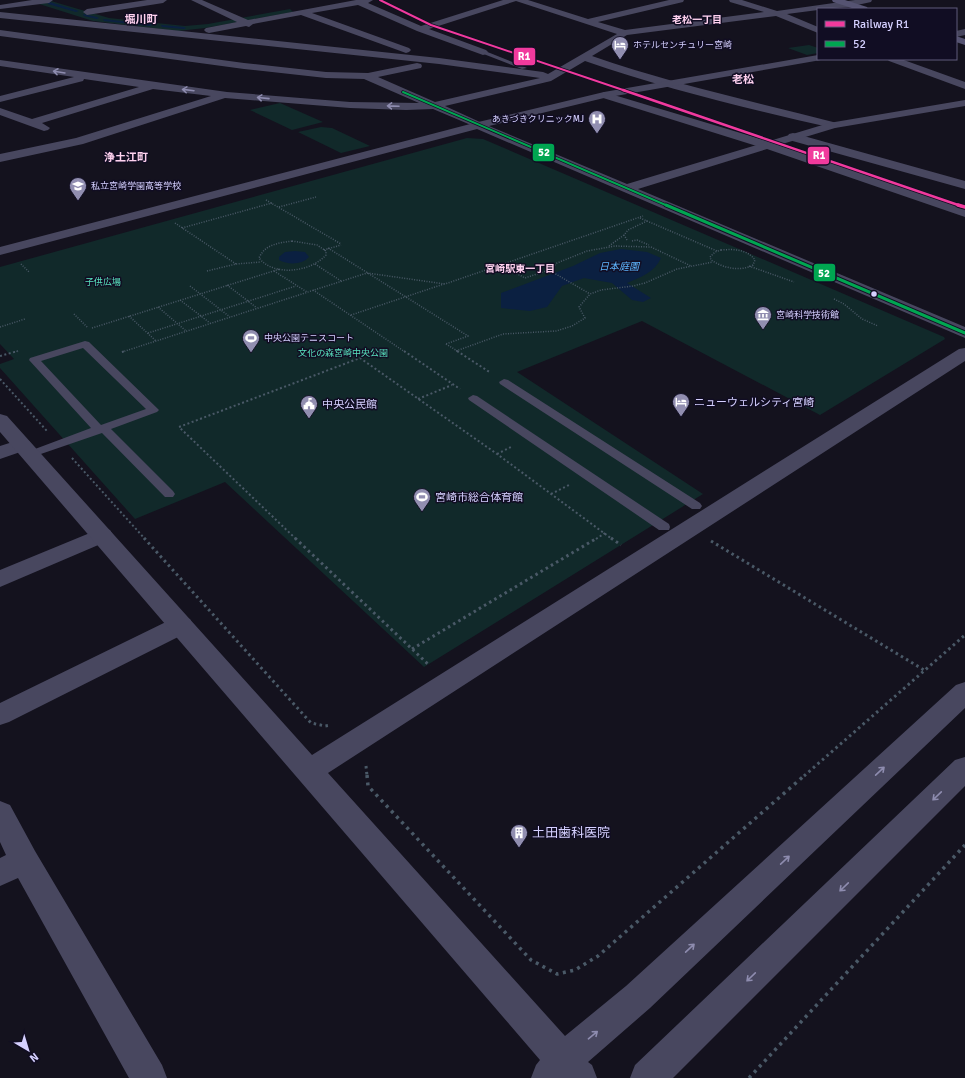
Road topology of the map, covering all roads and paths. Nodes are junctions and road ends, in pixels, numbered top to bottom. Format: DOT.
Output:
graph roads {
  1 [pos="49,0"];
  2 [pos="163,0"];
  3 [pos="195,0"];
  4 [pos="369,0"];
  5 [pos="512,0"];
  6 [pos="519,0"];
  7 [pos="680,0"];
  8 [pos="733,0"];
  9 [pos="822,0"];
  10 [pos="868,0"];
  11 [pos="359,2"];
  12 [pos="837,3"];
  13 [pos="293,5"];
  14 [pos="849,6"];
  15 [pos="0,7"];
  16 [pos="859,8"];
  17 [pos="87,12"];
  18 [pos="302,13"];
  19 [pos="776,13"];
  20 [pos="0,15"];
  21 [pos="44,19"];
  22 [pos="589,22"];
  23 [pos="246,23"];
  24 [pos="0,26"];
  25 [pos="420,29"];
  26 [pos="817,30"];
  27 [pos="625,32"];
  28 [pos="0,33"];
  29 [pos="185,34"];
  30 [pos="46,39"];
  31 [pos="8,45"];
  32 [pos="300,46"];
  33 [pos="114,47"];
  34 [pos="483,52"];
  35 [pos="84,53"];
  36 [pos="584,57"];
  37 [pos="817,58"];
  38 [pos="47,60"];
  39 [pos="895,60"];
  40 [pos="439,61"];
  41 [pos="0,63"];
  42 [pos="17,65"];
  43 [pos="0,68"];
  44 [pos="524,68"];
  45 [pos="88,76"];
  46 [pos="368,76"];
  47 [pos="552,76"];
  48 [pos="482,77"];
  49 [pos="496,82"];
  50 [pos="665,84"];
  51 [pos="154,86"];
  52 [pos="965,86"];
  53 [pos="511,87"];
  54 [pos="227,95"];
  55 [pos="604,95"];
  56 [pos="0,99"];
  57 [pos="965,103"];
  58 [pos="432,106"];
  59 [pos="0,111"];
  60 [pos="31,123"];
  61 [pos="478,125"];
  62 [pos="834,125"];
  63 [pos="793,137"];
  64 [pos="79,140"];
  65 [pos="767,145"];
  66 [pos="0,158"];
  67 [pos="965,185"];
  68 [pos="627,188"];
  69 [pos="261,197"];
  70 [pos="316,197"];
  71 [pos="272,203"];
  72 [pos="279,207"];
  73 [pos="965,212"];
  74 [pos="646,216"];
  75 [pos="640,218"];
  76 [pos="172,221"];
  77 [pos="647,221"];
  78 [pos="182,228"];
  79 [pos="624,235"];
  80 [pos="627,240"];
  81 [pos="632,240"];
  82 [pos="651,246"];
  83 [pos="608,247"];
  84 [pos="328,248"];
  85 [pos="324,250"];
  86 [pos="0,251"];
  87 [pos="717,251"];
  88 [pos="261,262"];
  89 [pos="713,262"];
  90 [pos="236,264"];
  91 [pos="315,264"];
  92 [pos="500,265"];
  93 [pos="692,266"];
  94 [pos="749,266"];
  95 [pos="280,269"];
  96 [pos="26,270"];
  97 [pos="549,270"];
  98 [pos="207,271"];
  99 [pos="273,271"];
  100 [pos="29,272"];
  101 [pos="367,273"];
  102 [pos="341,281"];
  103 [pos="445,284"];
  104 [pos="800,284"];
  105 [pos="227,285"];
  106 [pos="190,286"];
  107 [pos="296,286"];
  108 [pos="313,290"];
  109 [pos="307,292"];
  110 [pos="200,294"];
  111 [pos="590,294"];
  112 [pos="406,296"];
  113 [pos="831,298"];
  114 [pos="180,300"];
  115 [pos="248,301"];
  116 [pos="158,307"];
  117 [pos="258,308"];
  118 [pos="221,310"];
  119 [pos="74,314"];
  120 [pos="350,315"];
  121 [pos="128,316"];
  122 [pos="201,316"];
  123 [pos="230,317"];
  124 [pos="25,319"];
  125 [pos="178,324"];
  126 [pos="210,324"];
  127 [pos="878,326"];
  128 [pos="0,327"];
  129 [pos="89,328"];
  130 [pos="82,331"];
  131 [pos="187,331"];
  132 [pos="148,333"];
  133 [pos="965,333"];
  134 [pos="157,341"];
  135 [pos="22,349"];
  136 [pos="456,350"];
  137 [pos="122,352"];
  138 [pos="965,353"];
  139 [pos="0,356"];
  140 [pos="0,379"];
  141 [pos="504,382"];
  142 [pos="453,384"];
  143 [pos="473,398"];
  144 [pos="418,399"];
  145 [pos="0,420"];
  146 [pos="101,429"];
  147 [pos="59,444"];
  148 [pos="18,451"];
  149 [pos="169,494"];
  150 [pos="696,506"];
  151 [pos="664,527"];
  152 [pos="605,533"];
  153 [pos="102,536"];
  154 [pos="709,540"];
  155 [pos="622,546"];
  156 [pos="0,579"];
  157 [pos="181,625"];
  158 [pos="965,635"];
  159 [pos="412,649"];
  160 [pos="435,670"];
  161 [pos="924,670"];
  162 [pos="965,692"];
  163 [pos="0,715"];
  164 [pos="332,725"];
  165 [pos="367,761"];
  166 [pos="965,768"];
  167 [pos="309,771"];
  168 [pos="0,813"];
  169 [pos="965,845"];
  170 [pos="12,867"];
  171 [pos="564,1072"];
  172 [pos="149,1078"];
  173 [pos="648,1078"];
  174 [pos="749,1078"];
  1 -- 15 [label="street"];
  2 -- 17 [label="street"];
  3 -- 23 [label="street"];
  4 -- 11 [label="street"];
  5 -- 25 [label="street"];
  6 -- 22 [label="street"];
  7 -- 22 [label="street"];
  8 -- 19 [label="street"];
  9 -- 12 [label="main road"];
  10 -- 14 [label="street"];
  11 -- 18 [label="street"];
  11 -- 25 [label="street"];
  12 -- 14 [label="street"];
  12 -- 19 [label="street"];
  13 -- 18 [label="street"];
  14 -- 16 [label="main road"];
  18 -- 23 [label="street"];
  18 -- 40 [label="street"];
  19 -- 26 [label="street"];
  19 -- 27 [label="street"];
  20 -- 21 [label="street"];
  21 -- 24 [label="street"];
  21 -- 29 [label="street"];
  22 -- 27 [label="street"];
  23 -- 29 [label="street"];
  23 -- 32 [label="street"];
  25 -- 34 [label="street"];
  27 -- 36 [label="street"];
  28 -- 30 [label="street"];
  29 -- 32 [label="street"];
  29 -- 33 [label="street"];
  30 -- 31 [label="street"];
  30 -- 33 [label="street"];
  32 -- 40 [label="street"];
  32 -- 46 [label="street"];
  33 -- 35 [label="street"];
  33 -- 46 [label="street"];
  34 -- 40 [label="street"];
  34 -- 44 [label="lane"];
  36 -- 47 [label="street"];
  36 -- 50 [label="street"];
  37 -- 50 [label="street"];
  38 -- 42 [label="street"];
  39 -- 52 [label="street"];
  40 -- 46 [label="street"];
  40 -- 47 [label="street"];
  40 -- 48 [label="street"];
  41 -- 42 [label="street"];
  42 -- 43 [label="street"];
  45 -- 42 [label="street, one-way"];
  45 -- 51 [label="street"];
  45 -- 56 [label="street"];
  46 -- 58 [label="street"];
  47 -- 53 [label="street"];
  49 -- 53 [label="street"];
  50 -- 55 [label="street"];
  50 -- 62 [label="street"];
  54 -- 51 [label="street, one-way"];
  51 -- 60 [label="street"];
  53 -- 58 [label="street"];
  58 -- 54 [label="street, one-way"];
  54 -- 64 [label="street"];
  55 -- 61 [label="street"];
  55 -- 65 [label="street"];
  57 -- 62 [label="street"];
  58 -- 61 [label="street"];
  59 -- 60 [label="street"];
  60 -- 64 [label="street"];
  61 -- 68 [label="street"];
  61 -- 86 [label="street"];
  62 -- 63 [label="street"];
  63 -- 65 [label="street"];
  63 -- 67 [label="street"];
  64 -- 66 [label="street"];
  65 -- 68 [label="street"];
  65 -- 73 [label="street"];
  68 -- 133 [label="street"];
  69 -- 71 [label="path"];
  70 -- 72 [label="path"];
  71 -- 72 [label="path"];
  71 -- 78 [label="path"];
  72 -- 84 [label="path"];
  74 -- 75 [label="path"];
  75 -- 77 [label="path"];
  75 -- 92 [label="path"];
  76 -- 78 [label="path"];
  77 -- 79 [label="path"];
  77 -- 87 [label="path"];
  78 -- 90 [label="path"];
  79 -- 80 [label="path"];
  79 -- 83 [label="path"];
  81 -- 82 [label="path"];
  82 -- 83 [label="path"];
  82 -- 93 [label="path"];
  83 -- 97 [label="path"];
  84 -- 85 [label="path"];
  84 -- 101 [label="path"];
  85 -- 88 [label="path"];
  85 -- 91 [label="path"];
  87 -- 89 [label="path"];
  87 -- 94 [label="path"];
  88 -- 90 [label="path"];
  88 -- 95 [label="path"];
  89 -- 93 [label="path"];
  89 -- 94 [label="path"];
  90 -- 98 [label="path"];
  91 -- 95 [label="path"];
  91 -- 102 [label="path"];
  92 -- 97 [label="path"];
  92 -- 103 [label="path"];
  93 -- 111 [label="path"];
  94 -- 104 [label="path"];
  95 -- 99 [label="path"];
  96 -- 100 [label="path"];
  97 -- 111 [label="path"];
  99 -- 105 [label="path"];
  99 -- 107 [label="path"];
  101 -- 102 [label="path"];
  101 -- 103 [label="path"];
  101 -- 112 [label="path"];
  102 -- 108 [label="path"];
  103 -- 112 [label="path"];
  105 -- 110 [label="path"];
  105 -- 115 [label="path"];
  106 -- 110 [label="path"];
  107 -- 109 [label="path"];
  107 -- 115 [label="path"];
  108 -- 109 [label="path"];
  108 -- 120 [label="path"];
  109 -- 117 [label="path"];
  110 -- 114 [label="path"];
  110 -- 118 [label="path"];
  111 -- 136 [label="path"];
  112 -- 120 [label="path"];
  112 -- 136 [label="path"];
  113 -- 127 [label="path"];
  114 -- 116 [label="path"];
  114 -- 122 [label="path"];
  115 -- 117 [label="path"];
  115 -- 118 [label="path"];
  116 -- 121 [label="path"];
  116 -- 125 [label="path"];
  117 -- 123 [label="path"];
  118 -- 122 [label="path"];
  118 -- 123 [label="path"];
  119 -- 129 [label="path"];
  120 -- 142 [label="path"];
  121 -- 129 [label="path"];
  121 -- 132 [label="path"];
  122 -- 125 [label="path"];
  122 -- 126 [label="path"];
  123 -- 126 [label="path"];
  124 -- 128 [label="path"];
  125 -- 131 [label="path"];
  125 -- 132 [label="path"];
  126 -- 131 [label="path"];
  129 -- 130 [label="path"];
  131 -- 134 [label="path"];
  132 -- 134 [label="path"];
  134 -- 137 [label="path"];
  135 -- 139 [label="path"];
  136 -- 141 [label="path"];
  138 -- 167 [label="street"];
  140 -- 147 [label="path"];
  141 -- 150 [label="lane"];
  142 -- 143 [label="path"];
  142 -- 144 [label="path"];
  143 -- 151 [label="lane"];
  144 -- 152 [label="path"];
  144 -- 159 [label="path"];
  145 -- 148 [label="street"];
  146 -- 146 [label="lane"];
  146 -- 147 [label="lane"];
  146 -- 149 [label="lane"];
  147 -- 148 [label="lane"];
  147 -- 164 [label="path"];
  148 -- 153 [label="street"];
  152 -- 155 [label="path"];
  152 -- 159 [label="path"];
  153 -- 156 [label="street"];
  153 -- 157 [label="street"];
  154 -- 161 [label="path"];
  157 -- 163 [label="street"];
  157 -- 167 [label="street"];
  158 -- 161 [label="path"];
  159 -- 160 [label="path"];
  161 -- 165 [label="path"];
  171 -- 162 [label="street, one-way"];
  166 -- 173 [label="street, one-way"];
  167 -- 171 [label="street"];
  168 -- 170 [label="street"];
  169 -- 174 [label="path"];
  170 -- 172 [label="street"];
}
